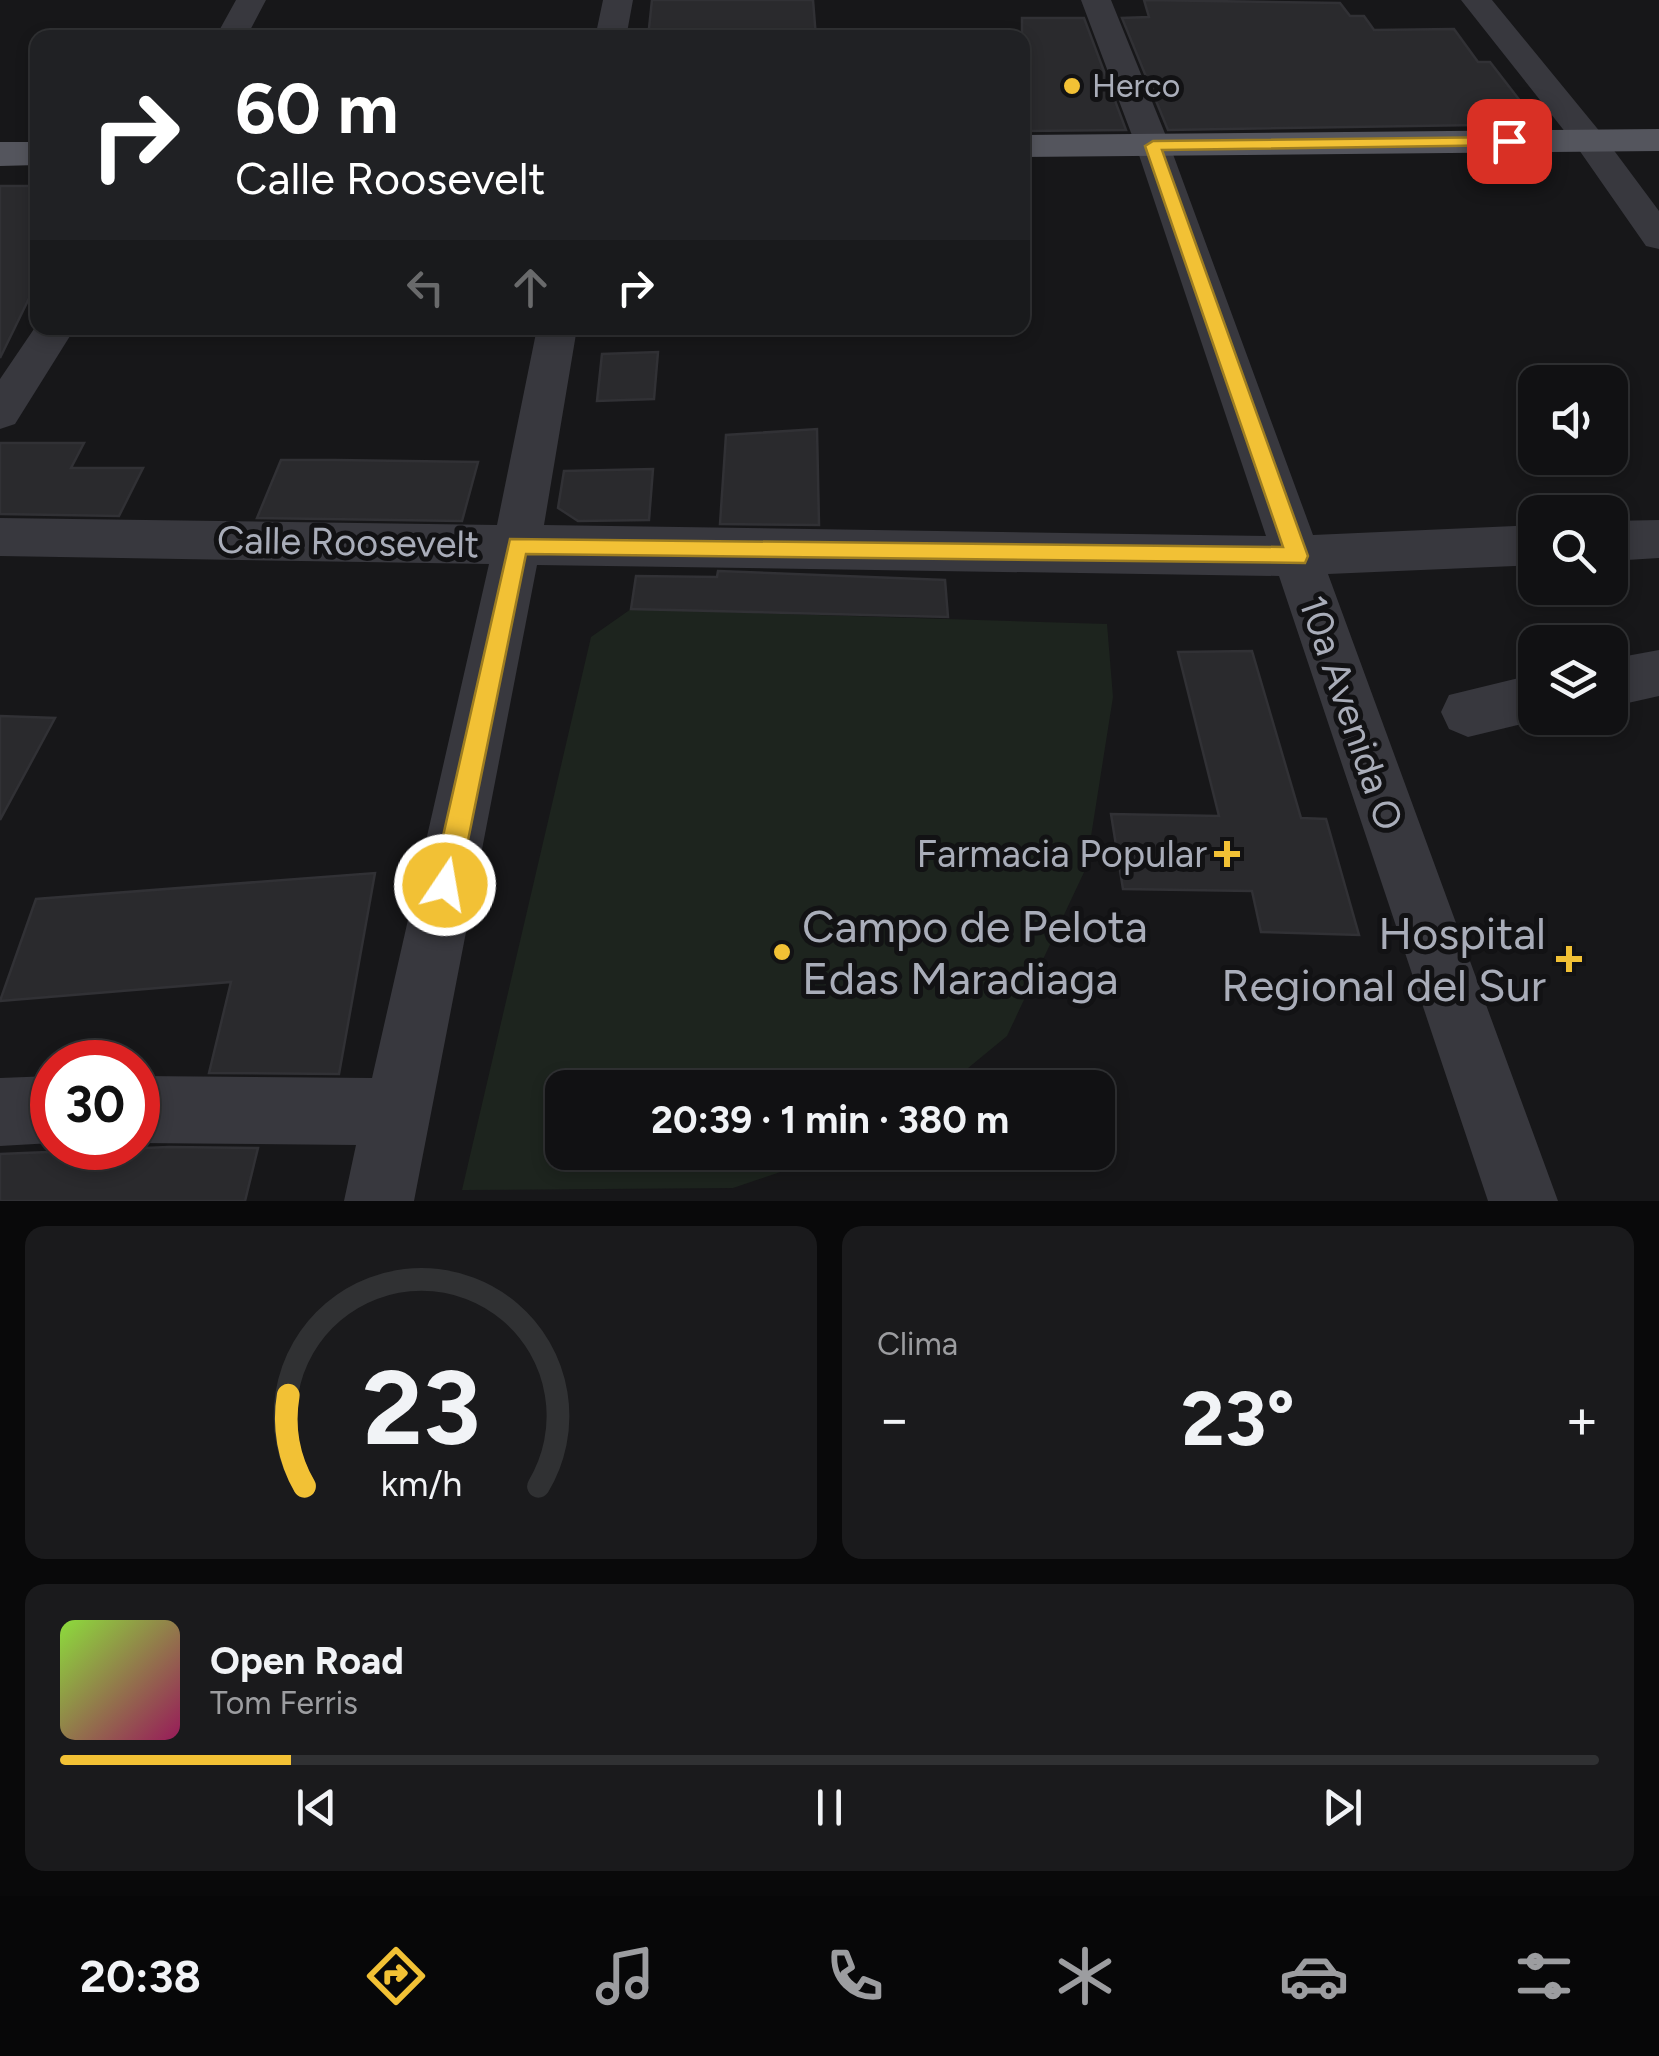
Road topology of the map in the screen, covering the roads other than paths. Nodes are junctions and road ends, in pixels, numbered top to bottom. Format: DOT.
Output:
graph roads {
  1 [pos="251,0"];
  2 [pos="618,0"];
  3 [pos="1096,0"];
  4 [pos="1476,0"];
  5 [pos="234,30"];
  6 [pos="612,30"];
  7 [pos="1588,140"];
  8 [pos="1659,140"];
  9 [pos="1030,146"];
  10 [pos="1153,146"];
  11 [pos="30,153"];
  12 [pos="0,154"];
  13 [pos="1659,237"];
  14 [pos="50,335"];
  15 [pos="555,335"];
  16 [pos="0,413"];
  17 [pos="0,537"];
  18 [pos="1659,539"];
  19 [pos="1628,540"];
  20 [pos="517,545"];
  21 [pos="1518,546"];
  22 [pos="1297,556"];
  23 [pos="1659,673"];
  24 [pos="1628,679"];
  25 [pos="1518,702"];
  26 [pos="1468,712"];
  27 [pos="160,1110"];
  28 [pos="30,1111"];
  29 [pos="0,1112"];
  30 [pos="398,1112"];
  31 [pos="378,1201"];
  32 [pos="1522,1201"];
  1 -- 5 [label="street"];
  2 -- 6 [label="street"];
  3 -- 10 [label="street, 10a Avenida O"];
  4 -- 7 [label="street"];
  7 -- 8 [label="main road"];
  7 -- 10 [label="main road"];
  7 -- 13 [label="street"];
  9 -- 10 [label="main road"];
  10 -- 22 [label="street, 10a Avenida O"];
  11 -- 12 [label="main road"];
  14 -- 16 [label="street"];
  15 -- 20 [label="street"];
  17 -- 20 [label="street, Calle Roosevelt"];
  18 -- 19 [label="street"];
  20 -- 22 [label="street, Calle Roosevelt"];
  20 -- 30 [label="street"];
  21 -- 22 [label="street, Calle Roosevelt"];
  22 -- 32 [label="street, 10a Avenida O"];
  23 -- 24 [label="street"];
  25 -- 26 [label="street"];
  27 -- 30 [label="street"];
  28 -- 29 [label="street"];
  30 -- 31 [label="street"];
}
